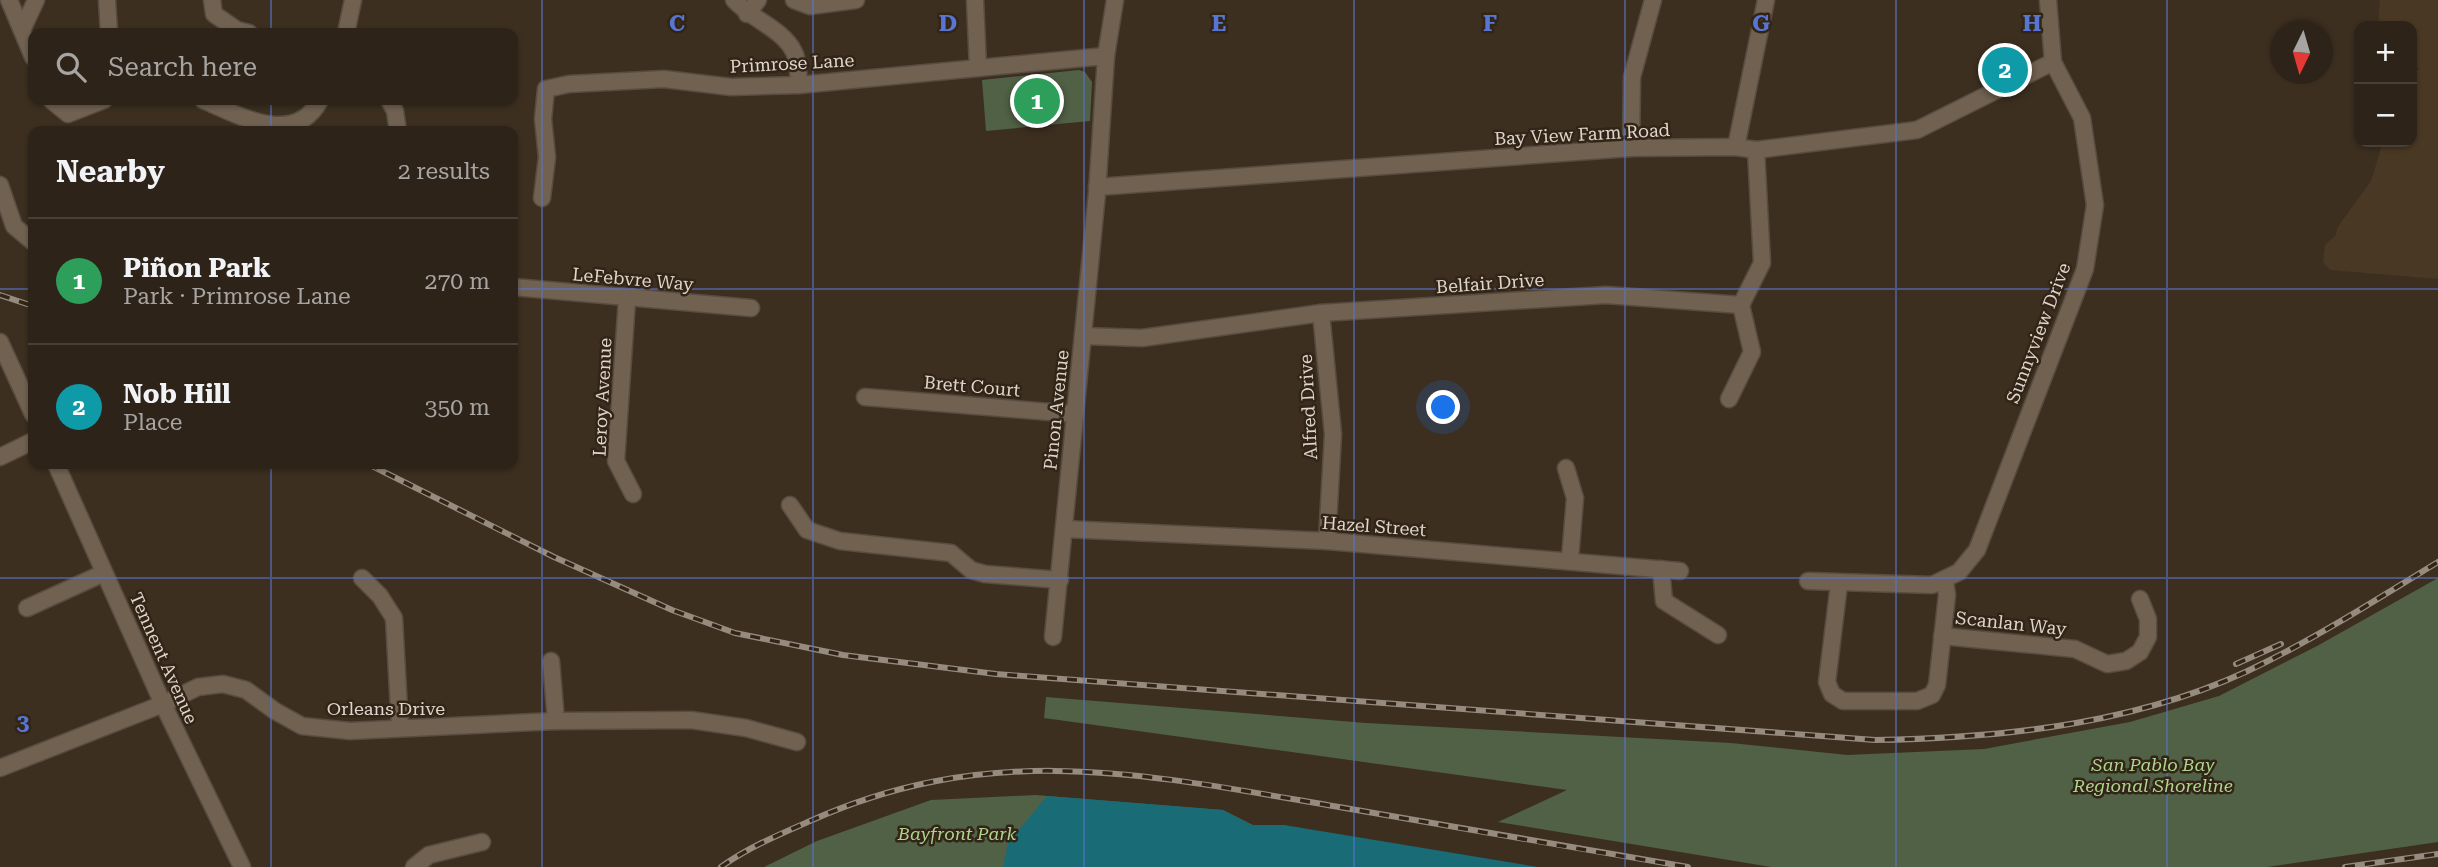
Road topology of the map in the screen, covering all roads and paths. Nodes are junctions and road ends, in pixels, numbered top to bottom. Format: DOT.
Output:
graph roads {
  1 [pos="9,0"];
  2 [pos="36,0"];
  3 [pos="107,0"];
  4 [pos="212,0"];
  5 [pos="353,0"];
  6 [pos="734,0"];
  7 [pos="758,0"];
  8 [pos="794,0"];
  9 [pos="856,0"];
  10 [pos="975,0"];
  11 [pos="1115,0"];
  12 [pos="1653,0"];
  13 [pos="1766,0"];
  14 [pos="2049,0"];
  15 [pos="747,14"];
  16 [pos="109,28"];
  17 [pos="234,28"];
  18 [pos="347,28"];
  19 [pos="22,30"];
  20 [pos="28,45"];
  21 [pos="1106,56"];
  22 [pos="2053,62"];
  23 [pos="978,68"];
  24 [pos="799,85"];
  25 [pos="57,105"];
  26 [pos="91,105"];
  27 [pos="215,105"];
  28 [pos="317,105"];
  29 [pos="392,105"];
  30 [pos="397,126"];
  31 [pos="1736,147"];
  32 [pos="1631,148"];
  33 [pos="1756,150"];
  34 [pos="0,184"];
  35 [pos="1097,187"];
  36 [pos="542,198"];
  37 [pos="28,238"];
  38 [pos="518,288"];
  39 [pos="627,299"];
  40 [pos="1741,305"];
  41 [pos="751,308"];
  42 [pos="1321,313"];
  43 [pos="1083,337"];
  44 [pos="0,342"];
  45 [pos="865,397"];
  46 [pos="1729,400"];
  47 [pos="28,404"];
  48 [pos="1075,414"];
  49 [pos="28,444"];
  50 [pos="0,457"];
  51 [pos="1566,468"];
  52 [pos="57,469"];
  53 [pos="633,494"];
  54 [pos="790,505"];
  55 [pos="1064,529"];
  56 [pos="1326,541"];
  57 [pos="1570,559"];
  58 [pos="1661,569"];
  59 [pos="1680,571"];
  60 [pos="104,573"];
  61 [pos="362,578"];
  62 [pos="1060,580"];
  63 [pos="1808,581"];
  64 [pos="1945,581"];
  65 [pos="1839,584"];
  66 [pos="2140,599"];
  67 [pos="27,608"];
  68 [pos="1718,635"];
  69 [pos="1942,636"];
  70 [pos="1053,637"];
  71 [pos="551,661"];
  72 [pos="163,704"];
  73 [pos="555,721"];
  74 [pos="400,728"];
  75 [pos="797,742"];
  76 [pos="0,768"];
  77 [pos="482,842"];
  78 [pos="242,867"];
  79 [pos="414,867"];
  1 -- 19 [label="street"];
  2 -- 19 [label="street"];
  3 -- 16 [label="street"];
  4 -- 17 [label="street"];
  5 -- 18 [label="street"];
  6 -- 15 [label="street"];
  7 -- 15 [label="street"];
  8 -- 9 [label="street"];
  10 -- 23 [label="street"];
  11 -- 21 [label="street, Pinon Avenue"];
  12 -- 32 [label="street"];
  13 -- 31 [label="street"];
  14 -- 22 [label="street, Sunnyview Drive"];
  15 -- 24 [label="street"];
  19 -- 20 [label="street"];
  21 -- 23 [label="street, Primrose Lane"];
  21 -- 35 [label="street, Pinon Avenue"];
  22 -- 33 [label="street, Bay View Farm Road"];
  22 -- 64 [label="street, Sunnyview Drive"];
  23 -- 24 [label="street, Primrose Lane"];
  24 -- 36 [label="street, Primrose Lane"];
  25 -- 26 [label="street"];
  27 -- 28 [label="street"];
  29 -- 30 [label="street"];
  31 -- 32 [label="street, Bay View Farm Road"];
  31 -- 33 [label="street, Bay View Farm Road"];
  32 -- 35 [label="street, Bay View Farm Road"];
  33 -- 40 [label="street"];
  34 -- 37 [label="street"];
  35 -- 43 [label="street, Pinon Avenue"];
  38 -- 39 [label="street, LeFebvre Way"];
  39 -- 41 [label="street, LeFebvre Way"];
  39 -- 53 [label="street, Leroy Avenue"];
  40 -- 42 [label="street, Belfair Drive"];
  40 -- 46 [label="street"];
  42 -- 43 [label="street, Belfair Drive"];
  42 -- 56 [label="street, Alfred Drive"];
  43 -- 48 [label="street, Pinon Avenue"];
  44 -- 47 [label="street"];
  45 -- 48 [label="street, Brett Court"];
  48 -- 55 [label="street, Pinon Avenue"];
  49 -- 50 [label="street"];
  51 -- 57 [label="street"];
  52 -- 60 [label="street, Tennent Avenue"];
  54 -- 62 [label="street"];
  55 -- 56 [label="street, Hazel Street"];
  55 -- 62 [label="street, Pinon Avenue"];
  56 -- 57 [label="street, Hazel Street"];
  57 -- 58 [label="street, Hazel Street"];
  58 -- 59 [label="street, Hazel Street"];
  58 -- 68 [label="street"];
  60 -- 67 [label="street"];
  60 -- 72 [label="street, Tennent Avenue"];
  61 -- 74 [label="street"];
  62 -- 70 [label="street, Pinon Avenue"];
  63 -- 65 [label="street"];
  64 -- 65 [label="street"];
  64 -- 69 [label="street"];
  65 -- 69 [label="street"];
  66 -- 69 [label="street, Scanlan Way"];
  71 -- 73 [label="street"];
  72 -- 74 [label="street, Orleans Drive"];
  72 -- 76 [label="street, Orleans Drive"];
  72 -- 78 [label="street, Tennent Avenue"];
  73 -- 74 [label="street, Orleans Drive"];
  73 -- 75 [label="street, Orleans Drive"];
  77 -- 79 [label="street"];
}
